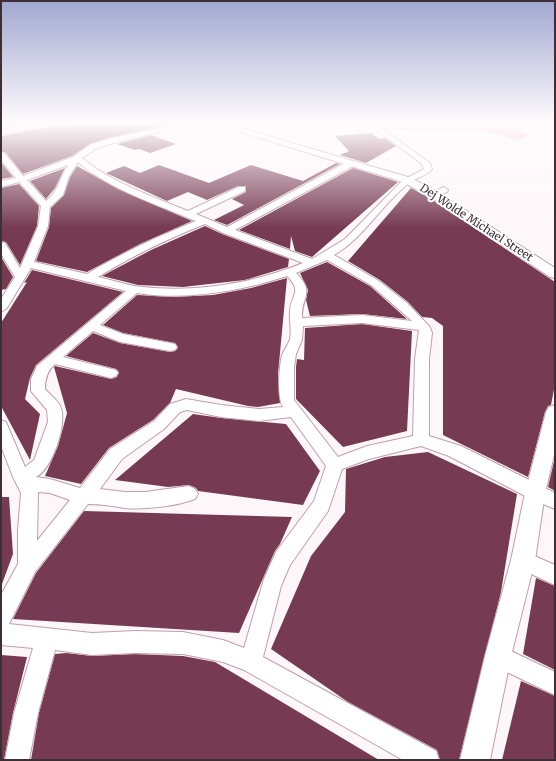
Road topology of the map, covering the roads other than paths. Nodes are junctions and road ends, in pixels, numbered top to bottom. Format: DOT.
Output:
graph roads {
  1 [pos="3,158"];
  2 [pos="336,158"];
  3 [pos="349,158"];
  4 [pos="418,158"];
  5 [pos="77,159"];
  6 [pos="352,163"];
  7 [pos="419,176"];
  8 [pos="21,180"];
  9 [pos="407,180"];
  10 [pos="1,184"];
  11 [pos="242,189"];
  12 [pos="444,190"];
  13 [pos="433,194"];
  14 [pos="46,206"];
  15 [pos="189,214"];
  16 [pos="205,221"];
  17 [pos="499,225"];
  18 [pos="226,231"];
  19 [pos="1,246"];
  20 [pos="326,255"];
  21 [pos="313,263"];
  22 [pos="28,264"];
  23 [pos="289,272"];
  24 [pos="555,274"];
  25 [pos="20,277"];
  26 [pos="89,278"];
  27 [pos="134,290"];
  28 [pos="6,293"];
  29 [pos="1,308"];
  30 [pos="297,322"];
  31 [pos="91,326"];
  32 [pos="424,327"];
  33 [pos="170,347"];
  34 [pos="53,359"];
  35 [pos="112,372"];
  36 [pos="293,412"];
  37 [pos="555,412"];
  38 [pos="1,426"];
  39 [pos="552,437"];
  40 [pos="421,440"];
  41 [pos="335,465"];
  42 [pos="24,480"];
  43 [pos="189,494"];
  44 [pos="83,497"];
  45 [pos="545,497"];
  46 [pos="523,560"];
  47 [pos="28,565"];
  48 [pos="555,574"];
  49 [pos="1,618"];
  50 [pos="1,634"];
  51 [pos="47,638"];
  52 [pos="498,656"];
  53 [pos="250,662"];
  54 [pos="555,684"];
  55 [pos="17,760"];
  56 [pos="427,760"];
  57 [pos="475,760"];
  1 -- 8 [label="street"];
  2 -- 6 [label="main road, Dej Wolde Michael Street"];
  3 -- 7 [label="main road, Dej Wolde Michael Street"];
  4 -- 7 [label="street"];
  5 -- 8 [label="street"];
  5 -- 14 [label="street"];
  5 -- 15 [label="street"];
  6 -- 9 [label="main road, Dej Wolde Michael Street"];
  6 -- 18 [label="street"];
  7 -- 9 [label="street"];
  7 -- 12 [label="main road, Dej Wolde Michael Street"];
  8 -- 10 [label="street"];
  8 -- 14 [label="street"];
  9 -- 13 [label="main road, Dej Wolde Michael Street"];
  9 -- 20 [label="street"];
  11 -- 15 [label="street"];
  12 -- 13 [label="street"];
  12 -- 17 [label="main road, Dej Wolde Michael Street"];
  13 -- 24 [label="main road, Dej Wolde Michael Street"];
  14 -- 22 [label="street"];
  15 -- 16 [label="street"];
  16 -- 18 [label="street"];
  16 -- 26 [label="street"];
  18 -- 21 [label="street"];
  19 -- 25 [label="street"];
  20 -- 21 [label="street"];
  20 -- 32 [label="street"];
  21 -- 23 [label="street"];
  22 -- 25 [label="street"];
  22 -- 26 [label="street"];
  23 -- 27 [label="street"];
  23 -- 30 [label="street"];
  25 -- 28 [label="street"];
  26 -- 27 [label="street"];
  27 -- 31 [label="street"];
  28 -- 29 [label="street"];
  30 -- 32 [label="street"];
  30 -- 36 [label="street"];
  31 -- 33 [label="street"];
  31 -- 34 [label="street"];
  32 -- 40 [label="street"];
  34 -- 35 [label="street"];
  34 -- 42 [label="street"];
  36 -- 41 [label="street"];
  36 -- 44 [label="street"];
  37 -- 39 [label="main road"];
  38 -- 42 [label="street"];
  39 -- 45 [label="main road"];
  40 -- 41 [label="street"];
  40 -- 45 [label="street"];
  41 -- 53 [label="street"];
  42 -- 44 [label="street"];
  42 -- 47 [label="street"];
  43 -- 44 [label="street"];
  44 -- 47 [label="street"];
  45 -- 46 [label="main road"];
  46 -- 48 [label="street"];
  46 -- 52 [label="main road"];
  47 -- 49 [label="street"];
  50 -- 51 [label="street"];
  51 -- 53 [label="street"];
  51 -- 55 [label="street"];
  52 -- 54 [label="street"];
  52 -- 57 [label="main road"];
  53 -- 56 [label="street"];
}
